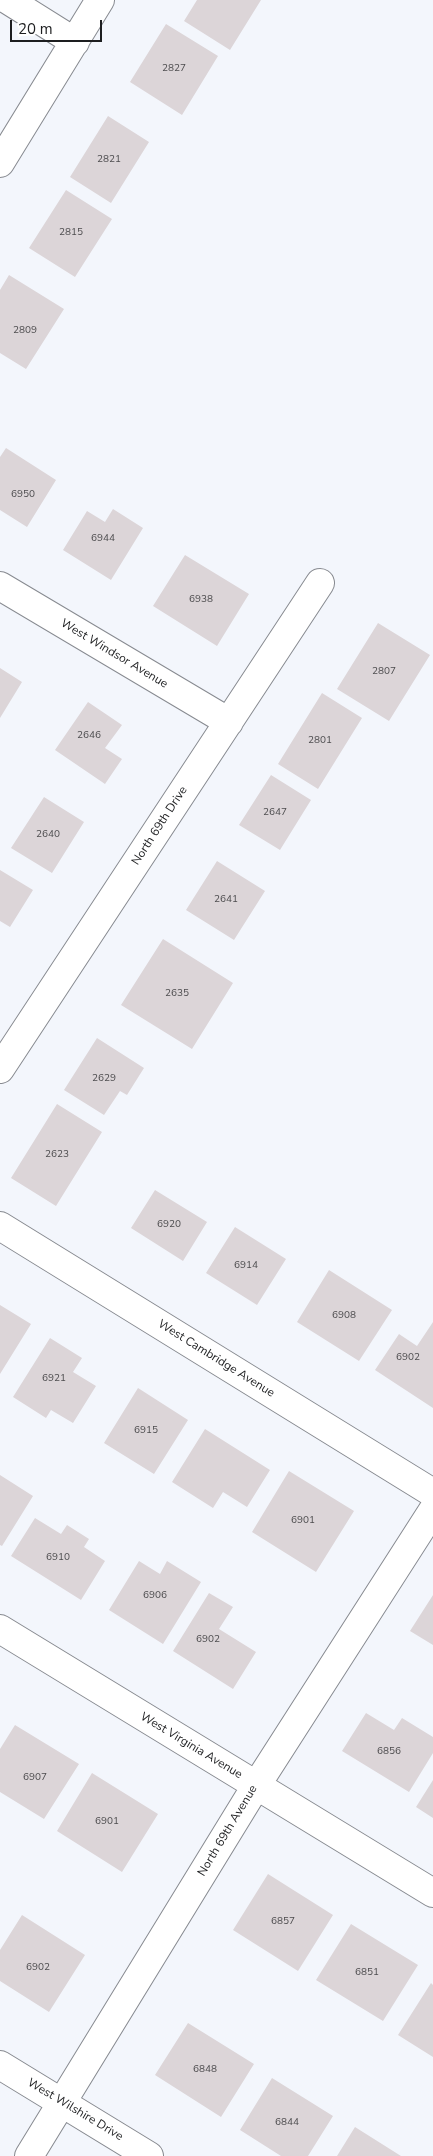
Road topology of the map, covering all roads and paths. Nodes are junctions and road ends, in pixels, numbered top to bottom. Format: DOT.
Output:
graph roads {
  1 [pos="8,0"];
  2 [pos="100,0"];
  3 [pos="75,42"];
  4 [pos="0,162"];
  5 [pos="320,583"];
  6 [pos="0,586"];
  7 [pos="229,722"];
  8 [pos="0,1069"];
  9 [pos="0,1226"];
  10 [pos="433,1493"];
  11 [pos="433,1510"];
  12 [pos="0,1629"];
  13 [pos="256,1786"];
  14 [pos="433,1894"];
  15 [pos="0,2065"];
  16 [pos="63,2103"];
  17 [pos="29,2156"];
  18 [pos="149,2156"];
  1 -- 3 [label="street"];
  2 -- 3 [label="street"];
  3 -- 4 [label="street"];
  5 -- 7 [label="street, North 69th Drive"];
  6 -- 7 [label="street, West Windsor Avenue"];
  7 -- 8 [label="street, North 69th Drive"];
  9 -- 10 [label="street, West Cambridge Avenue"];
  11 -- 13 [label="street, North 69th Avenue"];
  12 -- 13 [label="street, West Virginia Avenue"];
  13 -- 14 [label="street, West Virginia Avenue"];
  13 -- 16 [label="street, North 69th Avenue"];
  15 -- 16 [label="street, West Wilshire Drive"];
  16 -- 17 [label="street, North 69th Avenue"];
  16 -- 18 [label="street, West Wilshire Drive"];
}
